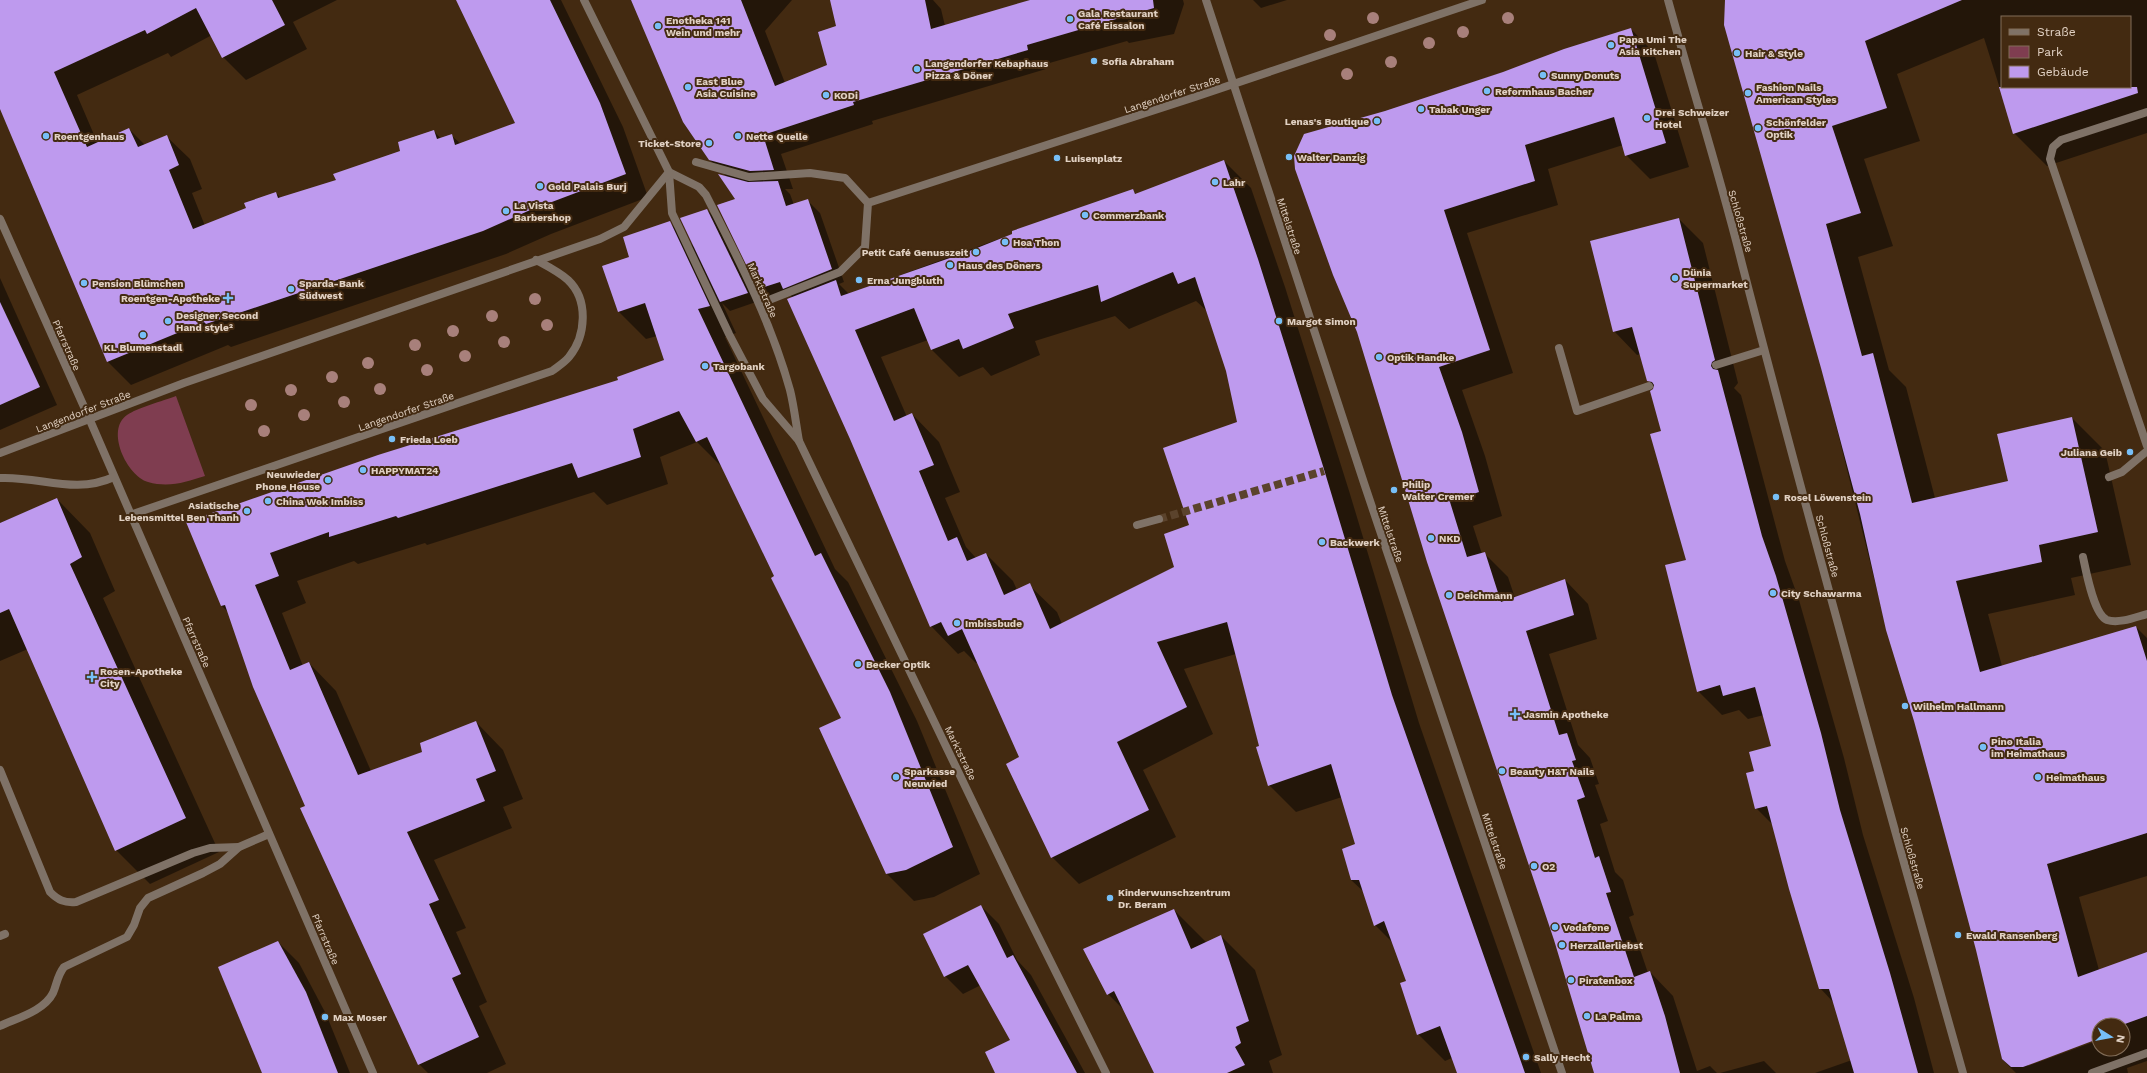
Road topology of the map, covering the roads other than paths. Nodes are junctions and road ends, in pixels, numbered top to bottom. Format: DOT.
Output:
graph roads {
  1 [pos="584,0"];
  2 [pos="1206,0"];
  3 [pos="1482,0"];
  4 [pos="1668,0"];
  5 [pos="1233,84"];
  6 [pos="2147,112"];
  7 [pos="696,162"];
  8 [pos="669,172"];
  9 [pos="868,203"];
  10 [pos="0,219"];
  11 [pos="536,260"];
  12 [pos="769,300"];
  13 [pos="1559,348"];
  14 [pos="1764,350"];
  15 [pos="1716,365"];
  16 [pos="1649,386"];
  17 [pos="89,418"];
  18 [pos="799,441"];
  19 [pos="2147,446"];
  20 [pos="2147,451"];
  21 [pos="0,454"];
  22 [pos="114,477"];
  23 [pos="2109,477"];
  24 [pos="0,478"];
  25 [pos="130,515"];
  26 [pos="1159,520"];
  27 [pos="1137,525"];
  28 [pos="2083,557"];
  29 [pos="2147,614"];
  30 [pos="0,770"];
  31 [pos="269,834"];
  32 [pos="238,847"];
  33 [pos="0,1026"];
  34 [pos="2147,1053"];
  35 [pos="373,1073"];
  36 [pos="1106,1073"];
  37 [pos="1562,1073"];
  38 [pos="1963,1073"];
  39 [pos="2092,1073"];
  1 -- 8 [label="street, Marktstraße"];
  2 -- 5 [label="street, Mittelstraße"];
  3 -- 5 [label="street, Langendorfer Straße"];
  4 -- 14 [label="street, Schloßstraße"];
  5 -- 9 [label="street, Langendorfer Straße"];
  5 -- 37 [label="street, Mittelstraße"];
  6 -- 19 [label="street"];
  7 -- 9 [label="street"];
  8 -- 11 [label="street, Langendorfer Straße"];
  8 -- 18 [label="street, Marktstraße"];
  8 -- 18 [label="street, Marktstraße"];
  9 -- 12 [label="street"];
  10 -- 17 [label="street, Pfarrstraße"];
  11 -- 17 [label="street, Langendorfer Straße"];
  11 -- 25 [label="street, Langendorfer Straße"];
  13 -- 16 [label="street"];
  14 -- 15 [label="street"];
  14 -- 38 [label="street, Schloßstraße"];
  17 -- 21 [label="street, Langendorfer Straße"];
  17 -- 22 [label="street, Pfarrstraße"];
  18 -- 36 [label="street, Marktstraße"];
  20 -- 23 [label="street"];
  22 -- 24 [label="street"];
  22 -- 25 [label="street, Pfarrstraße"];
  25 -- 31 [label="street, Pfarrstraße"];
  26 -- 27 [label="street"];
  28 -- 29 [label="street"];
  30 -- 32 [label="street"];
  31 -- 32 [label="street"];
  31 -- 35 [label="street, Pfarrstraße"];
  32 -- 33 [label="street"];
  34 -- 39 [label="street"];
}
